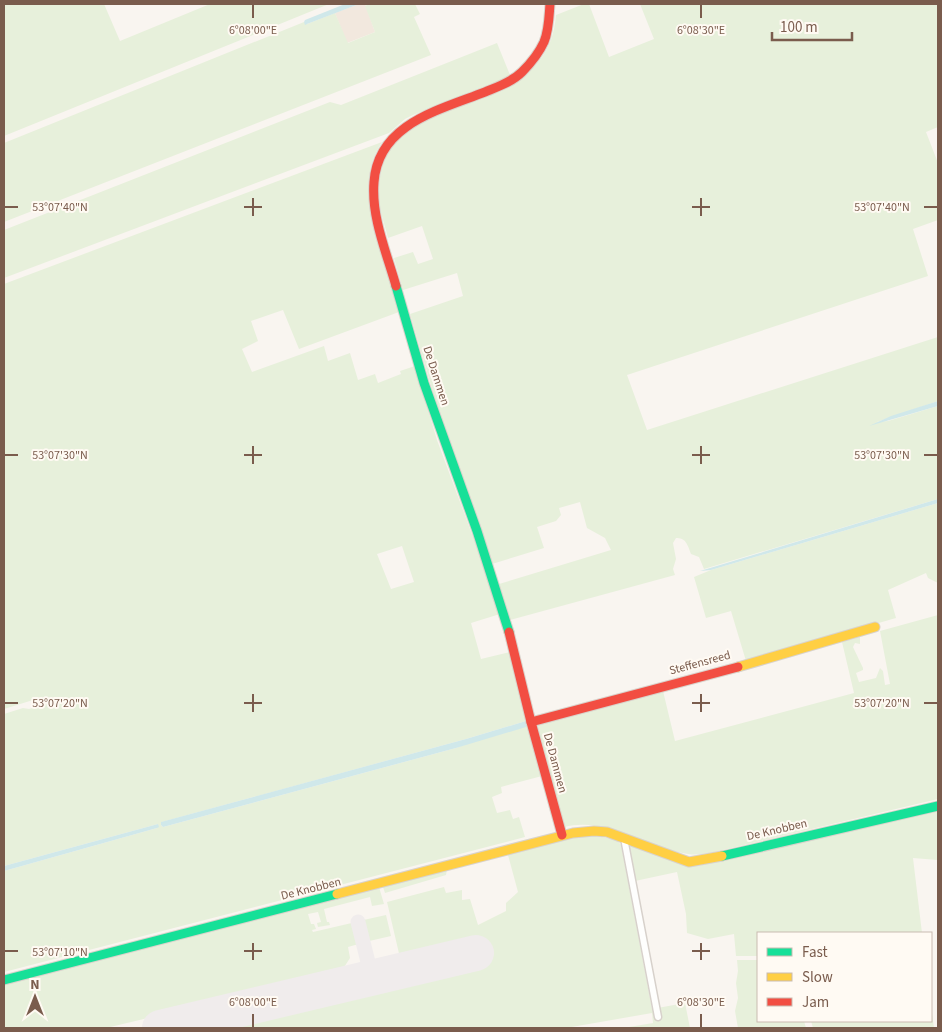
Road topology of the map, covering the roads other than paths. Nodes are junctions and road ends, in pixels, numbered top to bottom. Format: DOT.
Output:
graph roads {
  1 [pos="550,4"];
  2 [pos="875,627"];
  3 [pos="531,722"];
  4 [pos="938,806"];
  5 [pos="562,835"];
  6 [pos="624,838"];
  7 [pos="4,980"];
  8 [pos="658,1017"];
  1 -- 3 [label="street, De Dammen"];
  2 -- 3 [label="street, Steffensreed"];
  3 -- 5 [label="street, De Dammen"];
  4 -- 6 [label="street, De Knobben"];
  5 -- 6 [label="street, De Knobben"];
  5 -- 7 [label="street, De Knobben"];
  6 -- 8 [label="street"];
}
